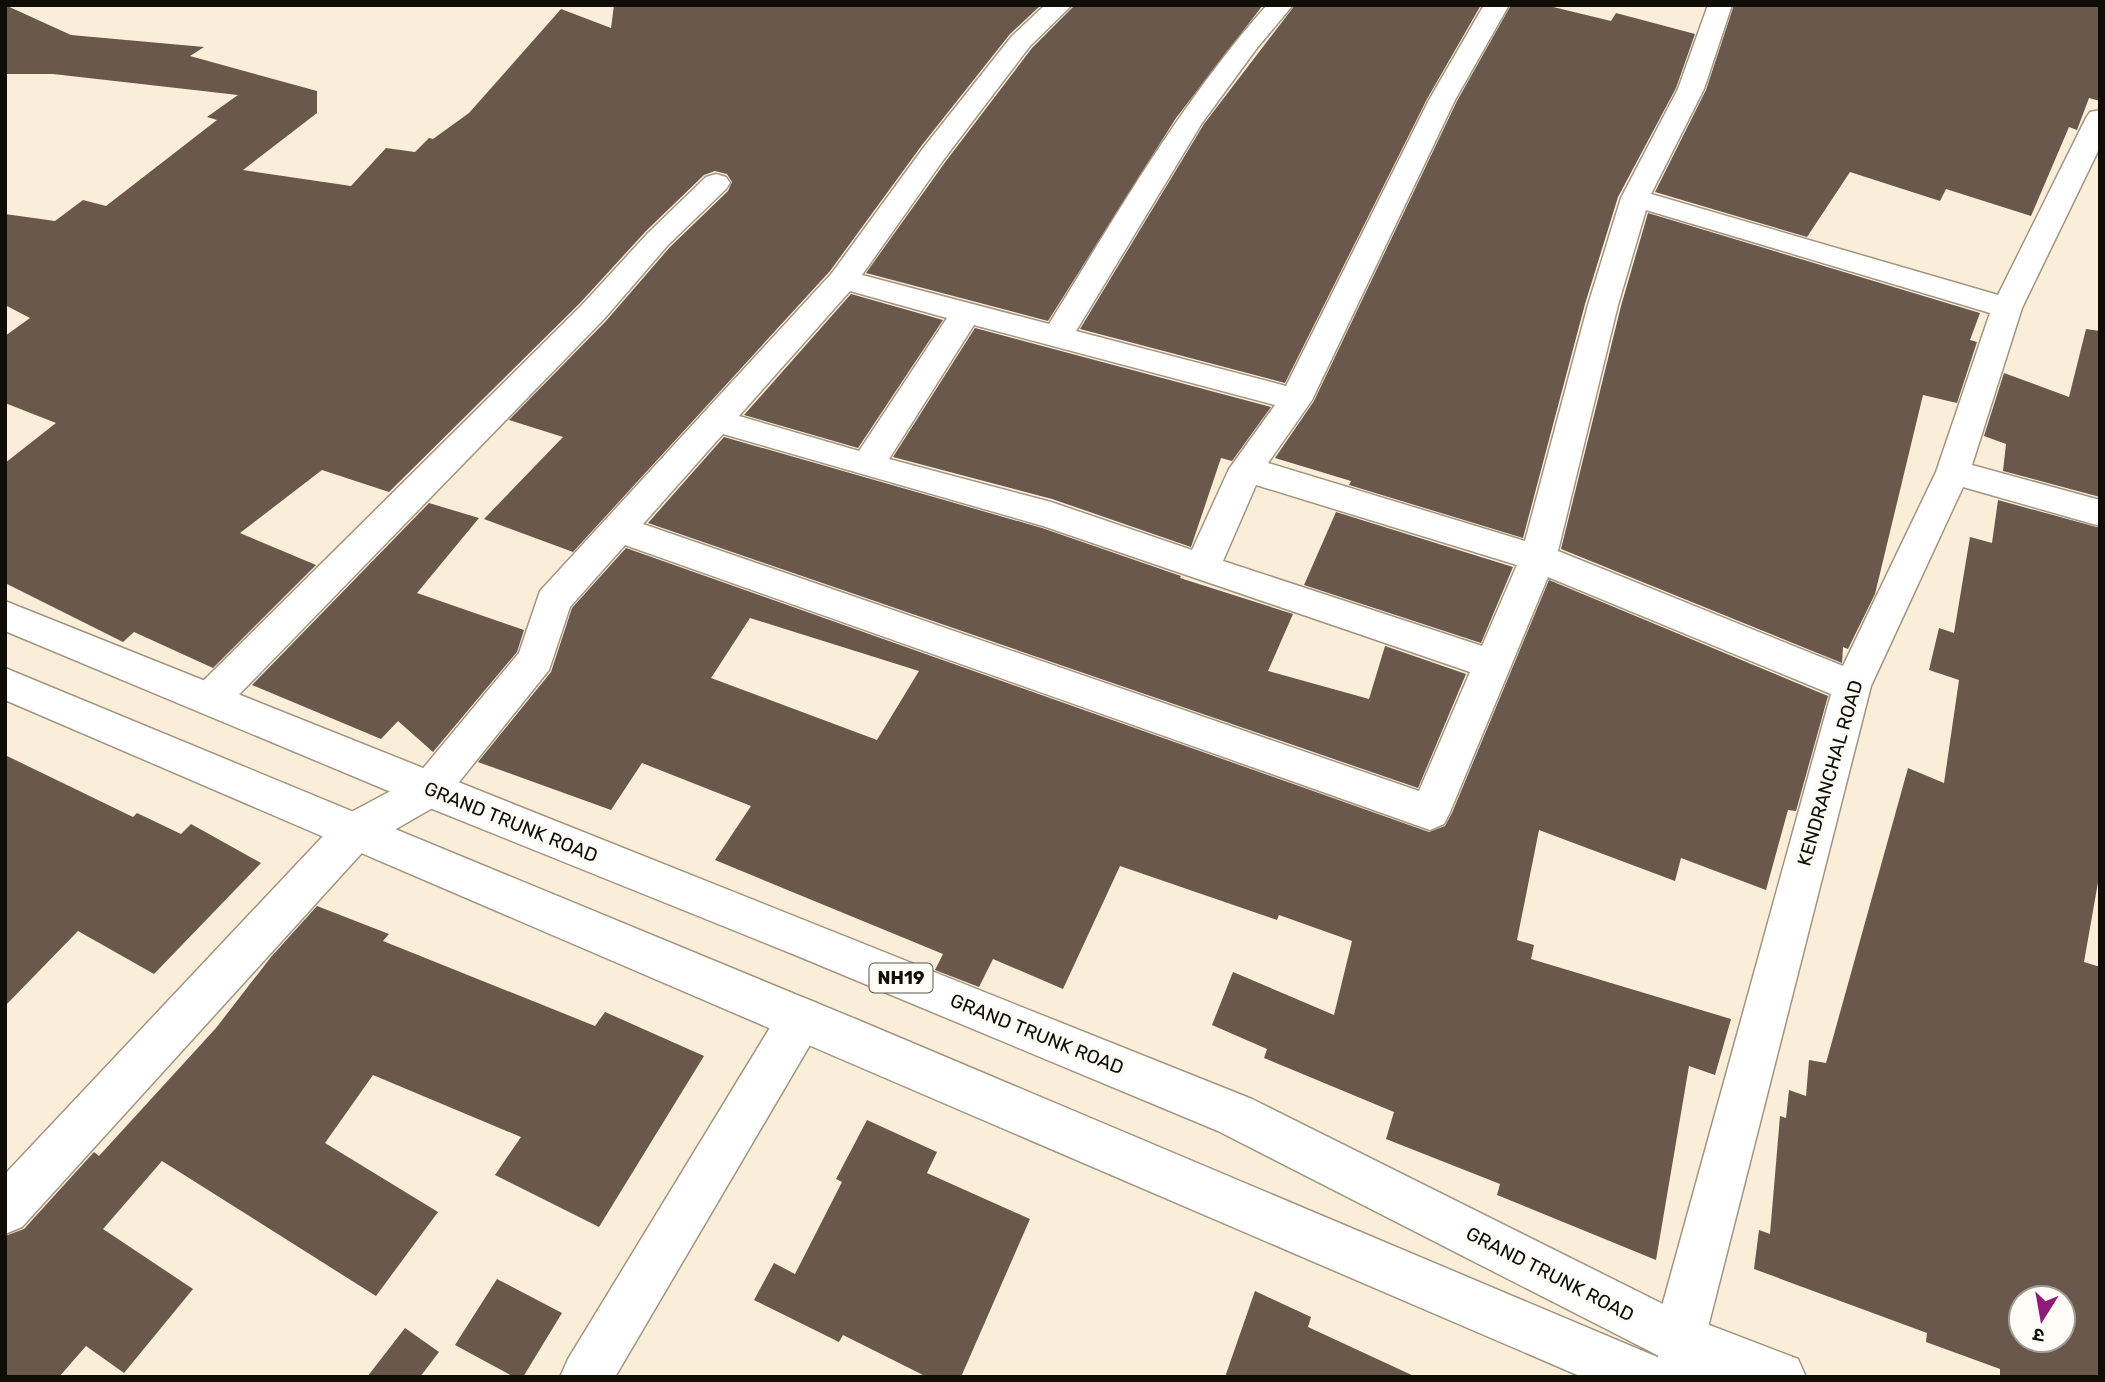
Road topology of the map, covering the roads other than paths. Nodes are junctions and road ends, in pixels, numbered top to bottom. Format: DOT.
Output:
graph roads {
  1 [pos="1060,5"];
  2 [pos="1281,5"];
  3 [pos="1497,5"];
  4 [pos="1720,5"];
  5 [pos="2100,118"];
  6 [pos="716,183"];
  7 [pos="1635,198"];
  8 [pos="843,280"];
  9 [pos="2007,308"];
  10 [pos="967,313"];
  11 [pos="1058,335"];
  12 [pos="1296,400"];
  13 [pos="714,420"];
  14 [pos="867,465"];
  15 [pos="1247,469"];
  16 [pos="1953,472"];
  17 [pos="2100,513"];
  18 [pos="620,529"];
  19 [pos="1538,558"];
  20 [pos="1202,568"];
  21 [pos="5,615"];
  22 [pos="1492,664"];
  23 [pos="5,683"];
  24 [pos="1853,686"];
  25 [pos="211,698"];
  26 [pos="429,790"];
  27 [pos="355,831"];
  28 [pos="801,1018"];
  29 [pos="5,1210"];
  30 [pos="1684,1358"];
  31 [pos="586,1377"];
  32 [pos="1644,1377"];
  33 [pos="1780,1377"];
  1 -- 8 [label="main road"];
  2 -- 11 [label="main road"];
  3 -- 12 [label="main road"];
  4 -- 7 [label="main road"];
  5 -- 9 [label="main road, KENDRANCHAL ROAD"];
  6 -- 25 [label="main road"];
  7 -- 9 [label="main road"];
  7 -- 19 [label="main road"];
  8 -- 10 [label="main road"];
  8 -- 13 [label="main road"];
  9 -- 16 [label="main road, KENDRANCHAL ROAD"];
  10 -- 11 [label="main road"];
  10 -- 14 [label="main road"];
  11 -- 12 [label="main road"];
  12 -- 15 [label="main road"];
  13 -- 14 [label="main road"];
  13 -- 18 [label="main road"];
  14 -- 20 [label="main road"];
  15 -- 19 [label="main road"];
  15 -- 20 [label="main road"];
  16 -- 17 [label="main road"];
  16 -- 24 [label="main road, KENDRANCHAL ROAD"];
  18 -- 22 [label="main road"];
  18 -- 26 [label="main road"];
  19 -- 22 [label="main road"];
  19 -- 24 [label="main road"];
  20 -- 22 [label="main road"];
  21 -- 25 [label="main road, GRAND TRUNK ROAD / NH19"];
  23 -- 27 [label="main road"];
  24 -- 30 [label="main road, KENDRANCHAL ROAD"];
  25 -- 26 [label="main road, GRAND TRUNK ROAD / NH19"];
  26 -- 27 [label="main road"];
  26 -- 30 [label="main road, GRAND TRUNK ROAD / NH19"];
  27 -- 28 [label="main road"];
  27 -- 29 [label="main road"];
  28 -- 31 [label="main road"];
  28 -- 32 [label="main road"];
  30 -- 33 [label="main road, GRAND TRUNK ROAD / NH19"];
}
